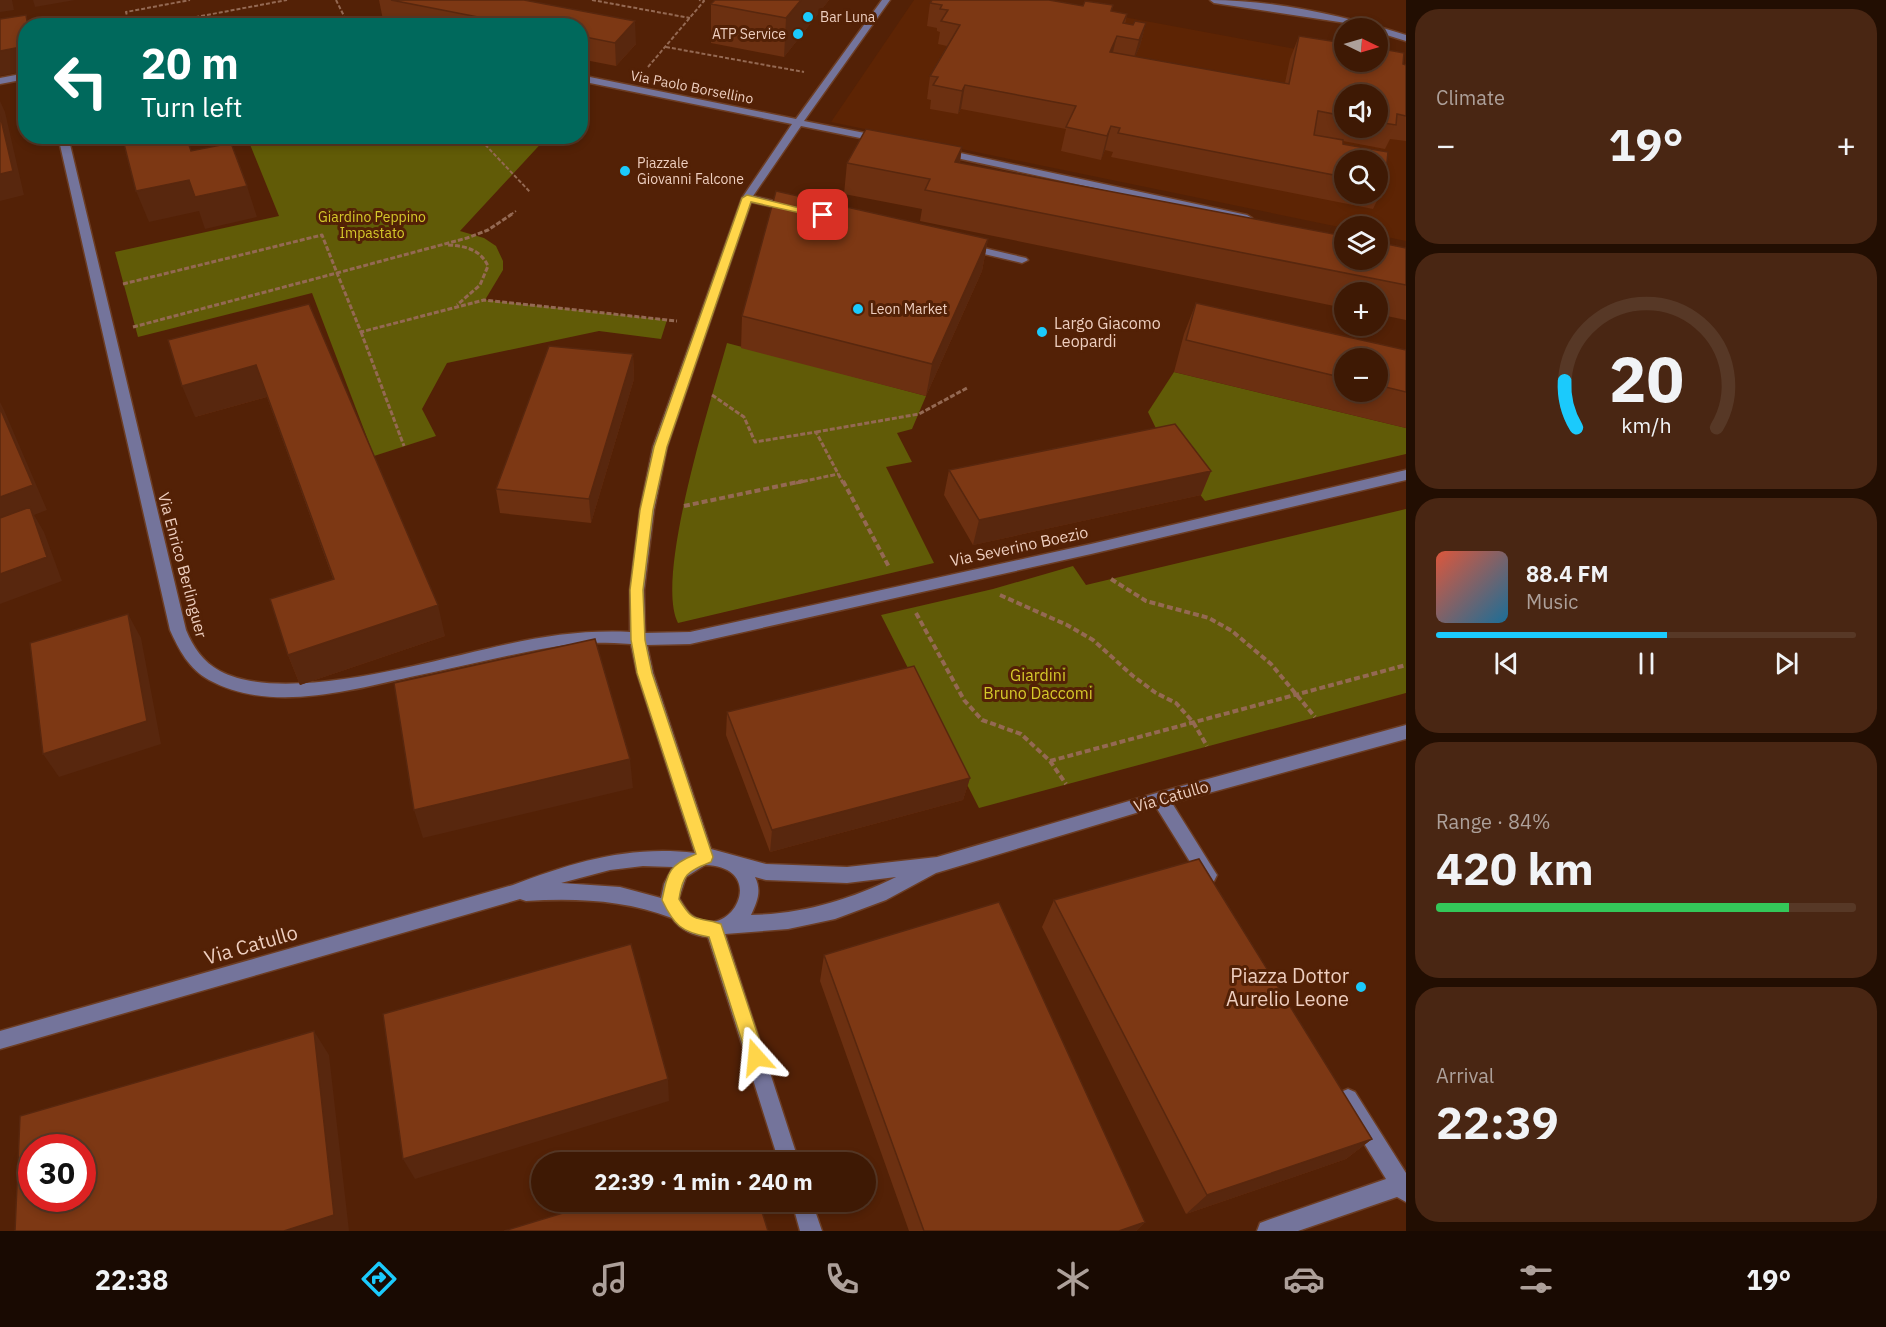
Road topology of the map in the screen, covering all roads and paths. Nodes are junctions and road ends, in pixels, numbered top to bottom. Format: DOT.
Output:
graph roads {
  1 [pos="190,0"];
  2 [pos="287,0"];
  3 [pos="336,0"];
  4 [pos="592,0"];
  5 [pos="699,0"];
  6 [pos="704,0"];
  7 [pos="886,0"];
  8 [pos="1214,0"];
  9 [pos="128,18"];
  10 [pos="191,18"];
  11 [pos="345,18"];
  12 [pos="690,18"];
  13 [pos="1406,38"];
  14 [pos="666,47"];
  15 [pos="831,76"];
  16 [pos="18,78"];
  17 [pos="588,80"];
  18 [pos="0,81"];
  19 [pos="629,88"];
  20 [pos="799,122"];
  21 [pos="896,142"];
  22 [pos="65,144"];
  23 [pos="485,144"];
  24 [pos="931,149"];
  25 [pos="530,192"];
  26 [pos="747,198"];
  27 [pos="801,210"];
  28 [pos="516,211"];
  29 [pos="1264,221"];
  30 [pos="952,244"];
  31 [pos="441,245"];
  32 [pos="1022,260"];
  33 [pos="337,273"];
  34 [pos="99,290"];
  35 [pos="454,308"];
  36 [pos="702,324"];
  37 [pos="361,332"];
  38 [pos="109,334"];
  39 [pos="967,388"];
  40 [pos="712,395"];
  41 [pos="816,432"];
  42 [pos="404,447"];
  43 [pos="838,474"];
  44 [pos="1406,475"];
  45 [pos="684,506"];
  46 [pos="892,573"];
  47 [pos="1111,579"];
  48 [pos="993,589"];
  49 [pos="913,607"];
  50 [pos="638,640"];
  51 [pos="1406,665"];
  52 [pos="1298,694"];
  53 [pos="1315,717"];
  54 [pos="1192,722"];
  55 [pos="1406,732"];
  56 [pos="1207,746"];
  57 [pos="1050,761"];
  58 [pos="1066,784"];
  59 [pos="1160,799"];
  60 [pos="700,859"];
  61 [pos="734,864"];
  62 [pos="937,865"];
  63 [pos="514,893"];
  64 [pos="1220,894"];
  65 [pos="675,911"];
  66 [pos="724,927"];
  67 [pos="0,1040"];
  68 [pos="1337,1082"];
  69 [pos="786,1152"];
  70 [pos="1404,1187"];
  71 [pos="805,1212"];
  72 [pos="811,1231"];
  73 [pos="1268,1231"];
  1 -- 9 [label="path"];
  2 -- 10 [label="path"];
  3 -- 11 [label="path"];
  4 -- 12 [label="path"];
  5 -- 6 [label="path"];
  6 -- 12 [label="path"];
  7 -- 15 [label="street"];
  8 -- 13 [label="street"];
  12 -- 14 [label="path"];
  14 -- 15 [label="path"];
  14 -- 19 [label="path"];
  15 -- 20 [label="street"];
  16 -- 18 [label="street"];
  17 -- 19 [label="street, Via Paolo Borsellino"];
  19 -- 20 [label="street, Via Paolo Borsellino"];
  20 -- 21 [label="street, Via Paolo Borsellino"];
  20 -- 26 [label="street"];
  22 -- 34 [label="street, Via Enrico Berlinguer"];
  23 -- 25 [label="path"];
  24 -- 29 [label="street"];
  26 -- 27 [label="street"];
  26 -- 36 [label="street"];
  28 -- 31 [label="path"];
  30 -- 32 [label="street"];
  31 -- 33 [label="path"];
  31 -- 35 [label="path"];
  33 -- 34 [label="path"];
  33 -- 37 [label="path"];
  33 -- 38 [label="path"];
  34 -- 38 [label="street, Via Enrico Berlinguer"];
  35 -- 36 [label="path"];
  35 -- 37 [label="path"];
  36 -- 50 [label="street"];
  37 -- 42 [label="path"];
  38 -- 50 [label="street, Via Enrico Berlinguer"];
  39 -- 41 [label="path"];
  40 -- 41 [label="path"];
  41 -- 43 [label="path"];
  43 -- 45 [label="path"];
  43 -- 46 [label="path"];
  44 -- 50 [label="street, Via Severino Boezio"];
  47 -- 52 [label="path"];
  48 -- 54 [label="path"];
  49 -- 57 [label="path"];
  50 -- 60 [label="street"];
  51 -- 52 [label="path"];
  52 -- 53 [label="path"];
  52 -- 54 [label="path"];
  54 -- 56 [label="path"];
  54 -- 57 [label="path"];
  55 -- 59 [label="street, Via Catullo"];
  57 -- 58 [label="path"];
  59 -- 62 [label="street, Via Catullo"];
  59 -- 64 [label="street"];
  60 -- 61 [label="street"];
  60 -- 63 [label="street, Via Catullo"];
  60 -- 65 [label="street"];
  61 -- 62 [label="street, Via Catullo"];
  61 -- 66 [label="street"];
  62 -- 66 [label="street, Via Catullo"];
  63 -- 65 [label="street, Via Catullo"];
  63 -- 67 [label="street, Via Catullo"];
  65 -- 66 [label="street"];
  66 -- 69 [label="street"];
  68 -- 70 [label="street"];
  70 -- 73 [label="street"];
  71 -- 72 [label="street"];
}
